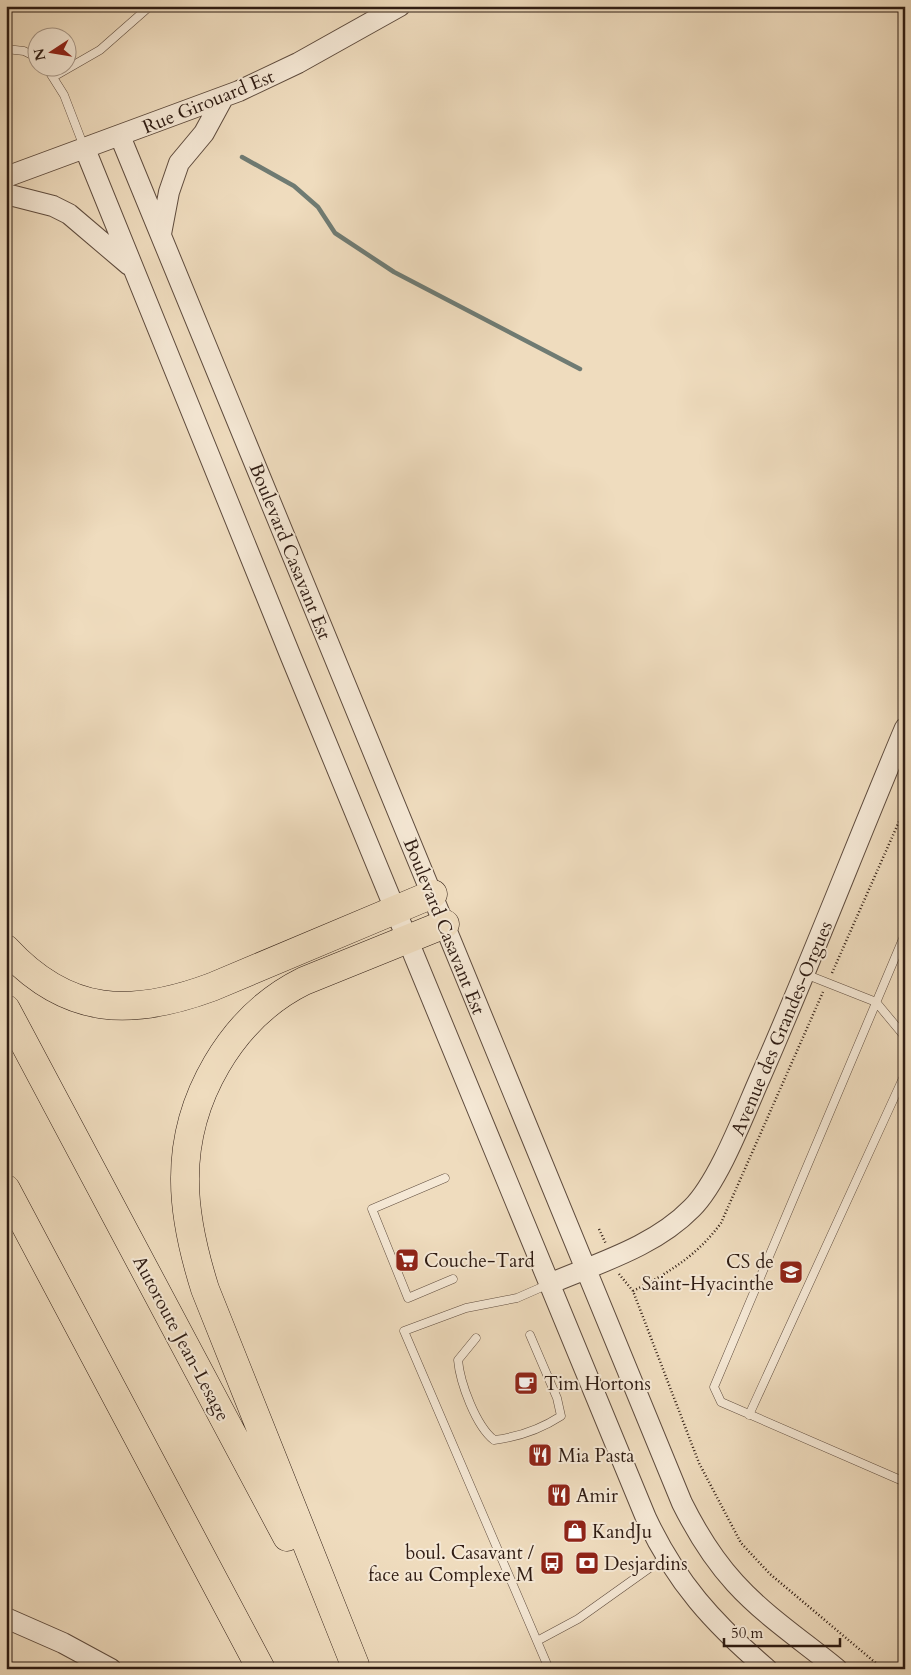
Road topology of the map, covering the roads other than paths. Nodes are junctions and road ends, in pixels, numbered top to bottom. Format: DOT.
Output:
graph roads {
  1 [pos="150,6"];
  2 [pos="400,6"];
  3 [pos="6,49"];
  4 [pos="28,53"];
  5 [pos="78,63"];
  6 [pos="54,78"];
  7 [pos="223,98"];
  8 [pos="120,136"];
  9 [pos="85,149"];
  10 [pos="6,177"];
  11 [pos="6,194"];
  12 [pos="160,234"];
  13 [pos="132,267"];
  14 [pos="904,733"];
  15 [pos="432,894"];
  16 [pos="395,910"];
  17 [pos="445,924"];
  18 [pos="905,934"];
  19 [pos="407,939"];
  20 [pos="6,949"];
  21 [pos="806,974"];
  22 [pos="876,1002"];
  23 [pos="6,1009"];
  24 [pos="905,1037"];
  25 [pos="905,1074"];
  26 [pos="444,1178"];
  27 [pos="6,1188"];
  28 [pos="6,1230"];
  29 [pos="586,1268"];
  30 [pos="453,1279"];
  31 [pos="549,1284"];
  32 [pos="67,1302"];
  33 [pos="530,1335"];
  34 [pos="476,1338"];
  35 [pos="749,1414"];
  36 [pos="905,1482"];
  37 [pos="665,1556"];
  38 [pos="6,1618"];
  39 [pos="537,1640"];
  40 [pos="356,1667"];
  41 [pos="111,1669"];
  42 [pos="261,1669"];
  43 [pos="549,1669"];
  44 [pos="767,1669"];
  45 [pos="837,1669"];
  1 -- 5 [label="lane"];
  2 -- 7 [label="street, Rue Girouard Est"];
  3 -- 4 [label="lane"];
  6 -- 9 [label="lane"];
  7 -- 8 [label="street, Rue Girouard Est"];
  7 -- 12 [label="street"];
  8 -- 9 [label="street, Rue Girouard Est"];
  8 -- 12 [label="street, Boulevard Casavant Est"];
  9 -- 10 [label="street, Rue Girouard Est"];
  9 -- 13 [label="street, Boulevard Casavant Est"];
  11 -- 13 [label="street"];
  12 -- 15 [label="street, Boulevard Casavant Est"];
  13 -- 16 [label="street, Boulevard Casavant Est"];
  14 -- 21 [label="street, Avenue des Grandes-Orgues"];
  15 -- 16 [label="highway"];
  15 -- 17 [label="street, Boulevard Casavant Est"];
  16 -- 19 [label="street, Boulevard Casavant Est"];
  16 -- 20 [label="highway"];
  17 -- 19 [label="highway"];
  17 -- 29 [label="street, Boulevard Casavant Est"];
  18 -- 22 [label="lane"];
  19 -- 31 [label="street, Boulevard Casavant Est"];
  19 -- 40 [label="highway"];
  21 -- 22 [label="lane"];
  21 -- 29 [label="street, Avenue des Grandes-Orgues"];
  22 -- 24 [label="lane"];
  22 -- 35 [label="lane"];
  23 -- 40 [label="highway, Autoroute Jean-Lesage"];
  25 -- 35 [label="lane"];
  26 -- 30 [label="lane"];
  27 -- 32 [label="highway"];
  28 -- 32 [label="highway"];
  29 -- 31 [label="street, Avenue des Grandes-Orgues"];
  29 -- 45 [label="street, Boulevard Casavant Est"];
  31 -- 37 [label="street, Boulevard Casavant Est"];
  31 -- 39 [label="lane"];
  32 -- 42 [label="highway"];
  33 -- 34 [label="lane"];
  35 -- 36 [label="lane"];
  37 -- 39 [label="lane"];
  37 -- 44 [label="street, Boulevard Casavant Est"];
  38 -- 41 [label="street"];
  39 -- 43 [label="lane"];
}
